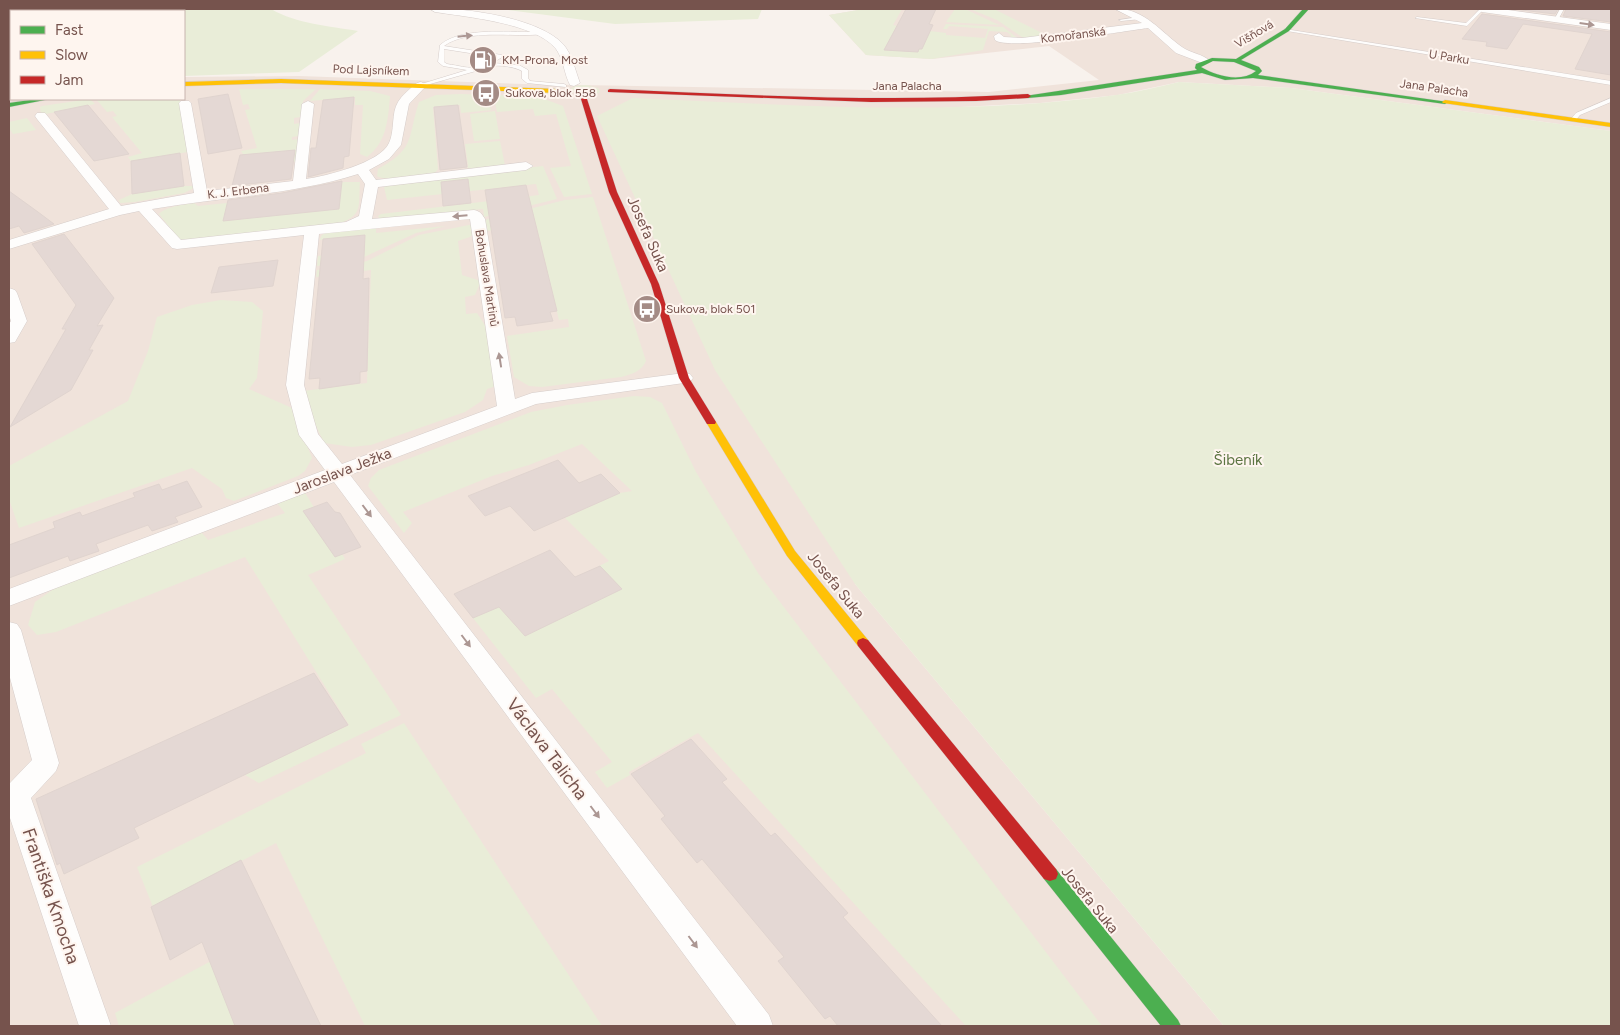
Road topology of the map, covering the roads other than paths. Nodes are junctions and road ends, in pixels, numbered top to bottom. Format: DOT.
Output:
graph roads {
  1 [pos="435,9"];
  2 [pos="1120,9"];
  3 [pos="1306,9"];
  4 [pos="1482,9"];
  5 [pos="1562,9"];
  6 [pos="1139,18"];
  7 [pos="1417,18"];
  8 [pos="1556,19"];
  9 [pos="1121,20"];
  10 [pos="1150,25"];
  11 [pos="1611,27"];
  12 [pos="1287,30"];
  13 [pos="542,33"];
  14 [pos="999,36"];
  15 [pos="442,48"];
  16 [pos="1236,61"];
  17 [pos="488,64"];
  18 [pos="1203,66"];
  19 [pos="472,69"];
  20 [pos="1253,76"];
  21 [pos="599,83"];
  22 [pos="1611,83"];
  23 [pos="185,84"];
  24 [pos="422,85"];
  25 [pos="570,85"];
  26 [pos="588,97"];
  27 [pos="38,100"];
  28 [pos="1611,100"];
  29 [pos="10,103"];
  30 [pos="185,103"];
  31 [pos="308,104"];
  32 [pos="41,116"];
  33 [pos="1573,120"];
  34 [pos="1611,125"];
  35 [pos="526,166"];
  36 [pos="360,169"];
  37 [pos="299,184"];
  38 [pos="372,184"];
  39 [pos="201,196"];
  40 [pos="143,207"];
  41 [pos="118,211"];
  42 [pos="349,226"];
  43 [pos="312,230"];
  44 [pos="9,245"];
  45 [pos="9,292"];
  46 [pos="9,338"];
  47 [pos="684,378"];
  48 [pos="507,408"];
  49 [pos="338,472"];
  50 [pos="9,598"];
  51 [pos="9,630"];
  52 [pos="96,1026"];
  53 [pos="757,1026"];
  54 [pos="1172,1026"];
  1 -- 13 [label="street"];
  2 -- 6 [label="street"];
  3 -- 12 [label="street, Višňová"];
  4 -- 7 [label="lane"];
  4 -- 8 [label="street"];
  5 -- 8 [label="lane"];
  6 -- 9 [label="lane"];
  6 -- 10 [label="street"];
  8 -- 11 [label="street, one-way"];
  10 -- 14 [label="street, Komořanská"];
  10 -- 18 [label="street"];
  12 -- 16 [label="street, Višňová"];
  12 -- 22 [label="lane, U Parku"];
  15 -- 13 [label="lane, one-way"];
  13 -- 25 [label="street"];
  15 -- 17 [label="lane"];
  15 -- 19 [label="lane"];
  16 -- 18 [label="street, Jana Palacha"];
  16 -- 20 [label="street, Jana Palacha"];
  17 -- 19 [label="lane"];
  17 -- 25 [label="lane"];
  18 -- 20 [label="street, Jana Palacha"];
  18 -- 26 [label="street, Jana Palacha"];
  19 -- 24 [label="lane"];
  20 -- 33 [label="street, Jana Palacha"];
  21 -- 26 [label="street"];
  23 -- 24 [label="street, Pod Lajsníkem"];
  24 -- 25 [label="street, Pod Lajsníkem"];
  24 -- 36 [label="street, K. J. Erbena"];
  25 -- 26 [label="street"];
  26 -- 47 [label="street, Josefa Suka"];
  27 -- 29 [label="street"];
  28 -- 33 [label="lane"];
  30 -- 39 [label="street"];
  31 -- 37 [label="street"];
  32 -- 41 [label="street"];
  33 -- 34 [label="street, Jana Palacha"];
  35 -- 38 [label="street"];
  36 -- 37 [label="street, K. J. Erbena"];
  36 -- 38 [label="street"];
  37 -- 39 [label="street, K. J. Erbena"];
  38 -- 42 [label="street"];
  39 -- 40 [label="street, K. J. Erbena"];
  40 -- 41 [label="street, K. J. Erbena"];
  40 -- 43 [label="street"];
  41 -- 44 [label="street, K. J. Erbena"];
  42 -- 43 [label="street"];
  48 -- 42 [label="street, Bohuslava Martinů, one-way"];
  43 -- 49 [label="street"];
  45 -- 46 [label="street"];
  47 -- 48 [label="street, Jaroslava Ježka"];
  47 -- 54 [label="street, Josefa Suka"];
  48 -- 49 [label="street, Jaroslava Ježka"];
  49 -- 50 [label="street, Jaroslava Ježka"];
  49 -- 53 [label="street, Václava Talicha, one-way"];
  51 -- 52 [label="street, Františka Kmocha"];
}
